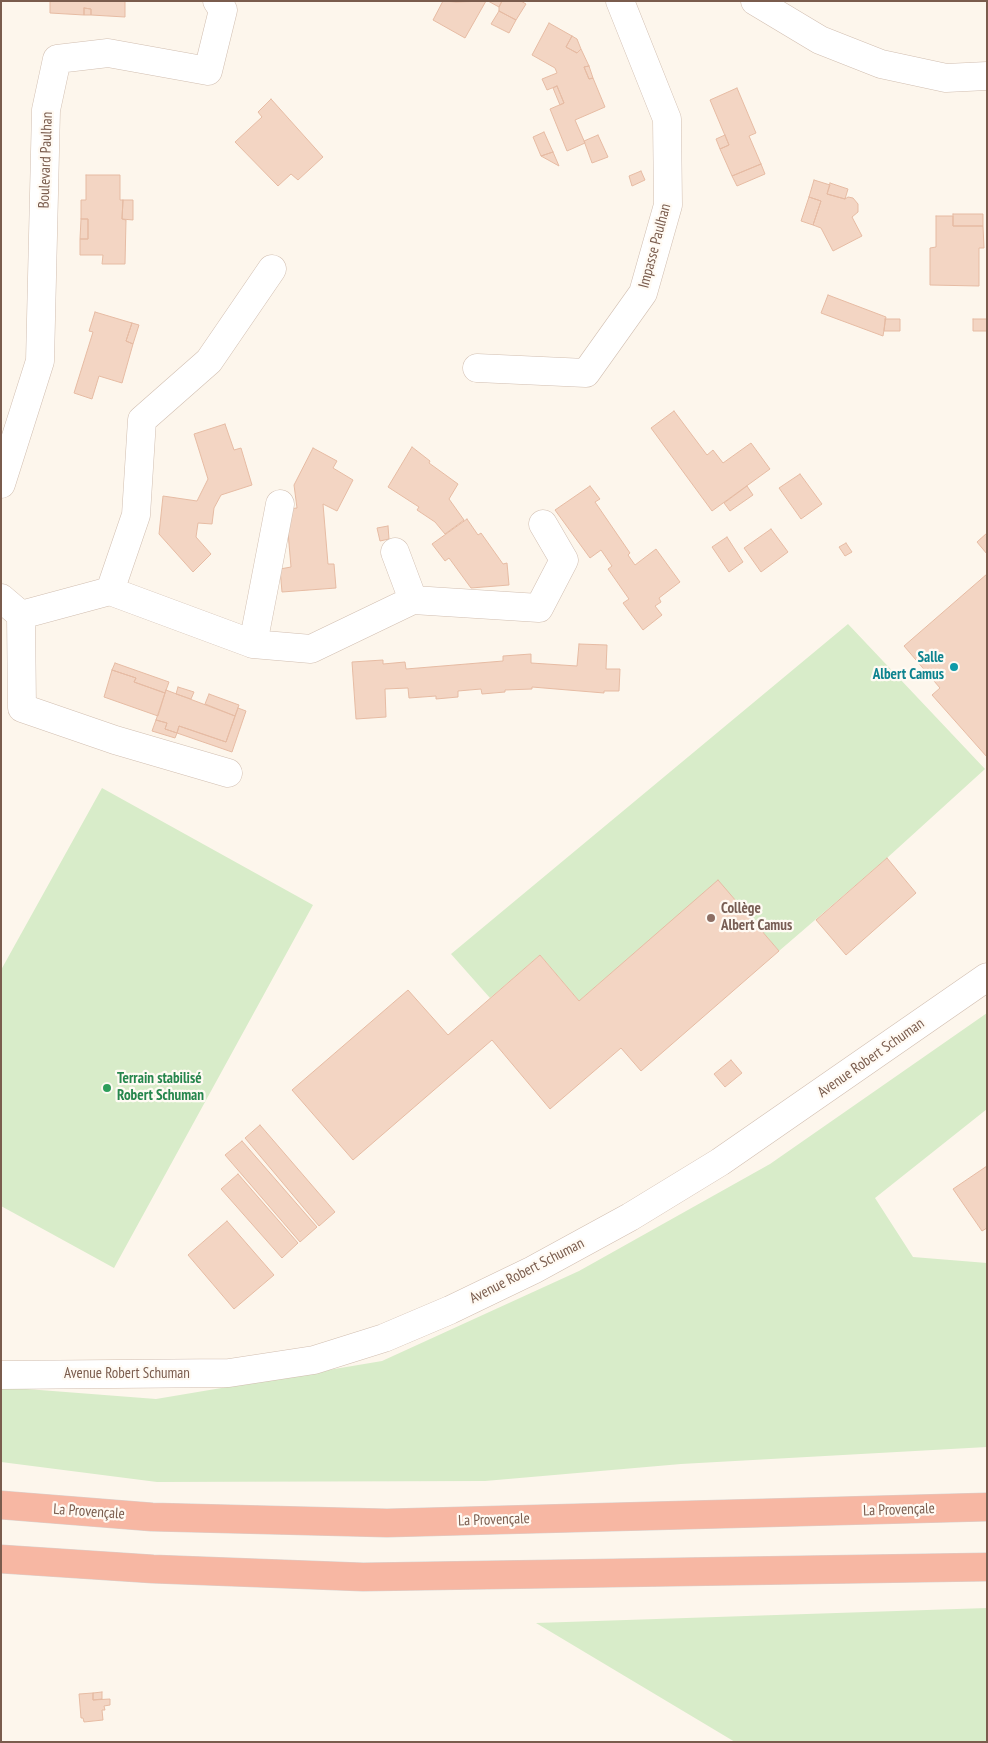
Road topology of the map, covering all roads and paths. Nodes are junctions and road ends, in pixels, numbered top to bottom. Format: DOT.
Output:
graph roads {
  1 [pos="217,1"];
  2 [pos="620,1"];
  3 [pos="755,1"];
  4 [pos="987,76"];
  5 [pos="272,269"];
  6 [pos="477,368"];
  7 [pos="1,484"];
  8 [pos="280,504"];
  9 [pos="543,524"];
  10 [pos="395,552"];
  11 [pos="110,591"];
  12 [pos="413,600"];
  13 [pos="11,606"];
  14 [pos="253,644"];
  15 [pos="228,773"];
  16 [pos="987,977"];
  17 [pos="1,1375"];
  18 [pos="1,1505"];
  19 [pos="987,1507"];
  20 [pos="1,1559"];
  21 [pos="987,1566"];
  1 -- 7 [label="street, Boulevard Paulhan"];
  2 -- 6 [label="street, Impasse Paulhan"];
  3 -- 4 [label="street"];
  5 -- 11 [label="street"];
  8 -- 14 [label="street"];
  9 -- 12 [label="street"];
  10 -- 12 [label="street"];
  11 -- 13 [label="street"];
  11 -- 14 [label="street"];
  12 -- 14 [label="street"];
  13 -- 15 [label="street"];
  16 -- 17 [label="street, Avenue Robert Schuman"];
  18 -- 19 [label="highway, La Provençale"];
  20 -- 21 [label="highway"];
}
